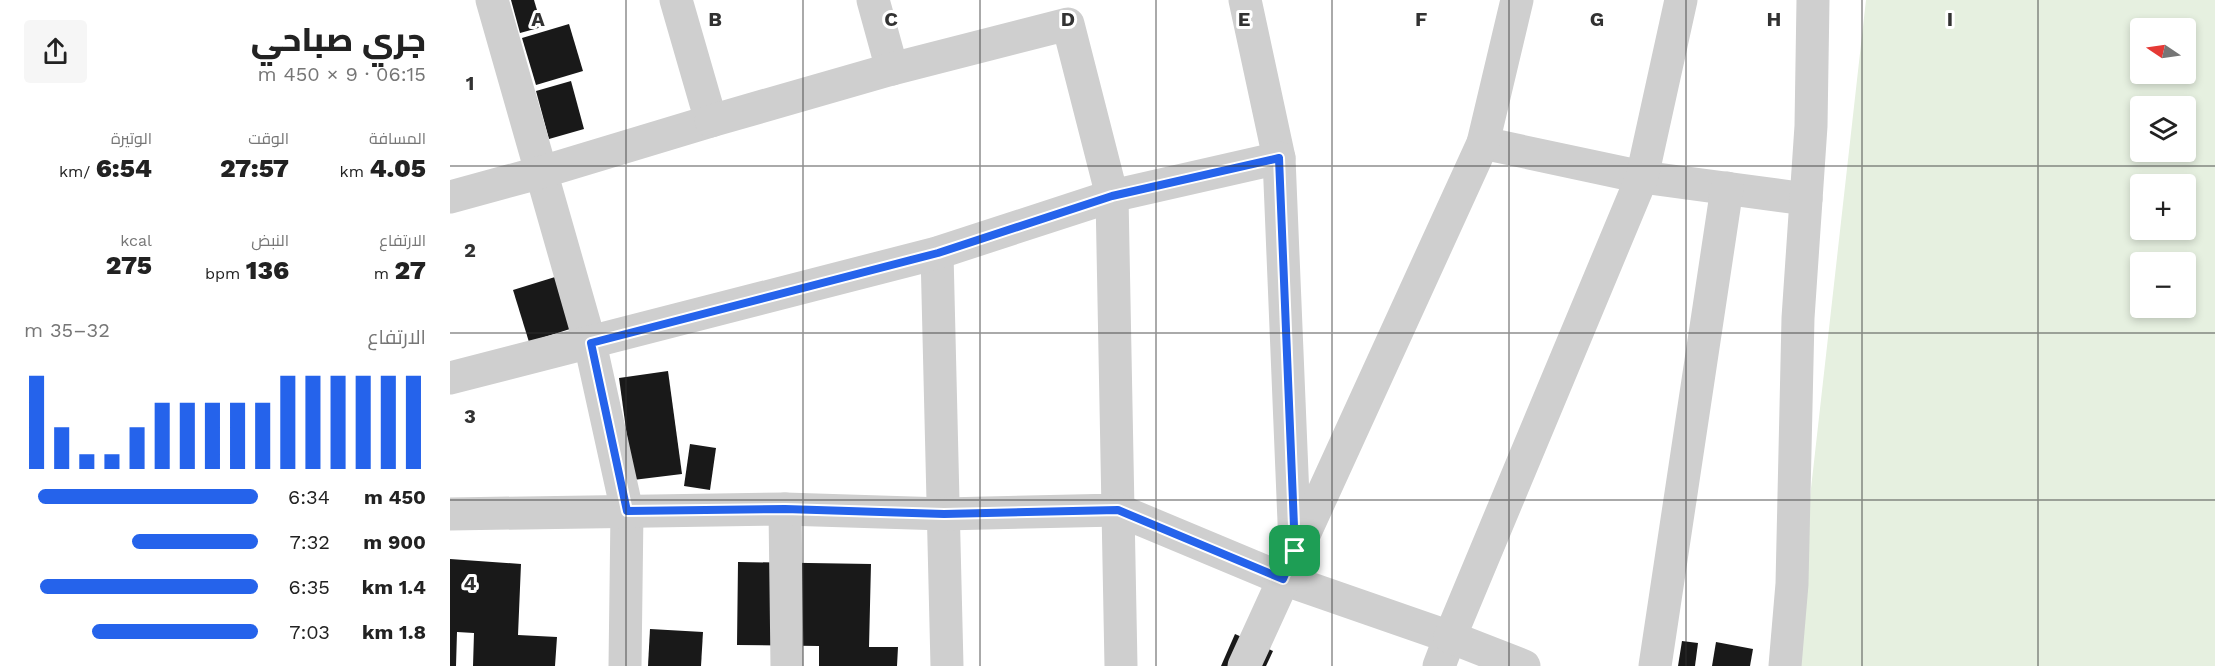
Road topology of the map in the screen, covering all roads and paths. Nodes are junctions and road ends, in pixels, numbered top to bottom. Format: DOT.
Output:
graph roads {
  1 [pos="492,0"];
  2 [pos="676,0"];
  3 [pos="873,0"];
  4 [pos="1245,0"];
  5 [pos="1517,0"];
  6 [pos="1681,0"];
  7 [pos="1813,0"];
  8 [pos="1065,12"];
  9 [pos="892,69"];
  10 [pos="711,121"];
  11 [pos="1483,143"];
  12 [pos="1279,158"];
  13 [pos="542,172"];
  14 [pos="1642,177"];
  15 [pos="1727,188"];
  16 [pos="1112,196"];
  17 [pos="450,197"];
  18 [pos="1806,199"];
  19 [pos="938,253"];
  20 [pos="591,343"];
  21 [pos="450,378"];
  22 [pos="785,509"];
  23 [pos="1118,510"];
  24 [pos="627,511"];
  25 [pos="450,514"];
  26 [pos="944,514"];
  27 [pos="1289,565"];
  28 [pos="1444,651"];
  29 [pos="625,666"];
  30 [pos="787,666"];
  31 [pos="947,666"];
  32 [pos="1120,666"];
  33 [pos="1244,666"];
  34 [pos="1524,666"];
  35 [pos="1655,666"];
  36 [pos="1785,666"];
  1 -- 13 [label="street"];
  2 -- 10 [label="street"];
  3 -- 9 [label="street"];
  4 -- 12 [label="street"];
  5 -- 11 [label="street"];
  6 -- 14 [label="street"];
  7 -- 18 [label="street"];
  8 -- 9 [label="street"];
  8 -- 16 [label="street"];
  9 -- 10 [label="street"];
  10 -- 13 [label="street"];
  11 -- 14 [label="street"];
  11 -- 27 [label="street"];
  12 -- 16 [label="street"];
  12 -- 27 [label="street"];
  13 -- 17 [label="street"];
  13 -- 20 [label="street"];
  14 -- 15 [label="street"];
  14 -- 28 [label="street"];
  15 -- 18 [label="street"];
  15 -- 35 [label="street"];
  16 -- 19 [label="street"];
  16 -- 23 [label="street"];
  18 -- 36 [label="street"];
  19 -- 20 [label="street"];
  19 -- 26 [label="street"];
  20 -- 21 [label="street"];
  20 -- 24 [label="street"];
  22 -- 24 [label="street"];
  22 -- 26 [label="street"];
  22 -- 30 [label="street"];
  23 -- 26 [label="street"];
  23 -- 27 [label="street"];
  23 -- 32 [label="street"];
  24 -- 25 [label="street"];
  24 -- 29 [label="street"];
  26 -- 31 [label="street"];
  27 -- 28 [label="street"];
  27 -- 33 [label="street"];
  28 -- 34 [label="street"];
}
